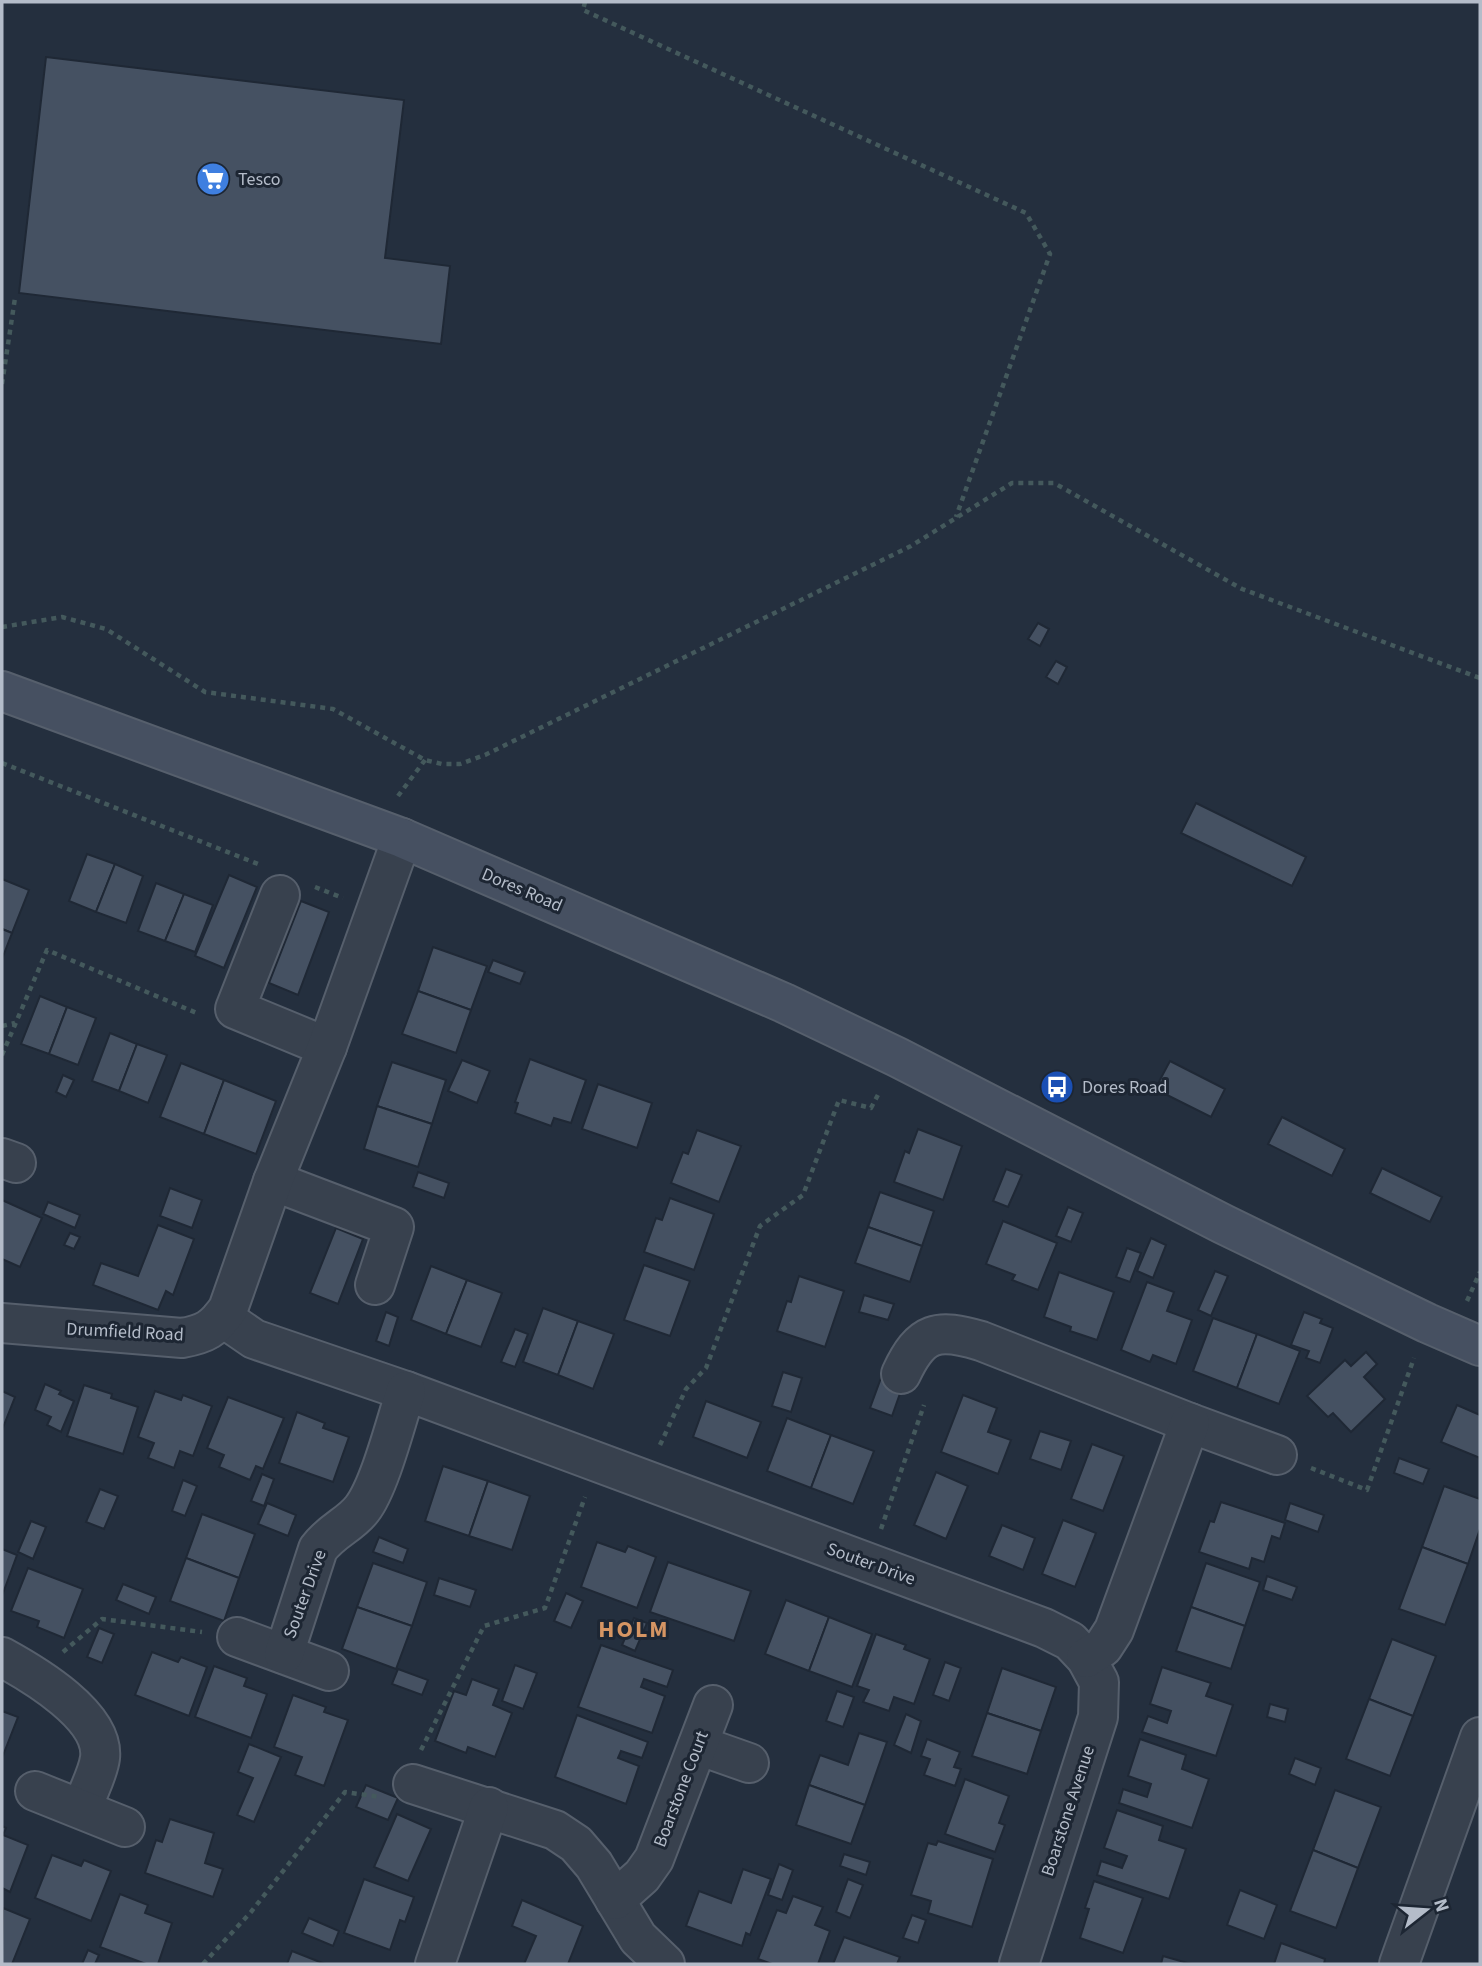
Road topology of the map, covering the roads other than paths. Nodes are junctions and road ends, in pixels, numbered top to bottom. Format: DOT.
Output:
graph roads {
  1 [pos="2,691"];
  2 [pos="402,838"];
  3 [pos="283,882"];
  4 [pos="327,1047"];
  5 [pos="273,1181"];
  6 [pos="375,1285"];
  7 [pos="222,1317"];
  8 [pos="2,1324"];
  9 [pos="1480,1346"];
  10 [pos="901,1374"];
  11 [pos="406,1391"];
  12 [pos="1190,1423"];
  13 [pos="1278,1455"];
  14 [pos="237,1637"];
  15 [pos="284,1654"];
  16 [pos="2,1657"];
  17 [pos="1086,1658"];
  18 [pos="329,1671"];
  19 [pos="713,1705"];
  20 [pos="1480,1737"];
  21 [pos="698,1745"];
  22 [pos="749,1763"];
  23 [pos="414,1784"];
  24 [pos="35,1791"];
  25 [pos="489,1807"];
  26 [pos="82,1809"];
  27 [pos="125,1827"];
  28 [pos="615,1900"];
  29 [pos="435,1964"];
  30 [pos="666,1964"];
  31 [pos="1019,1964"];
  32 [pos="1399,1964"];
  1 -- 2 [label="main road, Dores Road"];
  2 -- 4 [label="street"];
  2 -- 9 [label="main road, Dores Road"];
  3 -- 4 [label="street"];
  4 -- 5 [label="street"];
  5 -- 6 [label="street"];
  5 -- 7 [label="street"];
  7 -- 8 [label="street, Drumfield Road"];
  7 -- 11 [label="street, Souter Drive"];
  10 -- 12 [label="street"];
  11 -- 15 [label="street, Souter Drive"];
  11 -- 17 [label="street, Souter Drive"];
  12 -- 13 [label="street"];
  12 -- 17 [label="street"];
  14 -- 15 [label="street"];
  15 -- 18 [label="street"];
  16 -- 26 [label="street"];
  17 -- 31 [label="street, Boarstone Avenue"];
  19 -- 21 [label="street, Boarstone Court"];
  20 -- 32 [label="street"];
  21 -- 22 [label="street"];
  21 -- 28 [label="street, Boarstone Court"];
  23 -- 25 [label="street"];
  24 -- 26 [label="street"];
  25 -- 28 [label="street"];
  25 -- 29 [label="street"];
  26 -- 27 [label="street"];
  28 -- 30 [label="street"];
}
